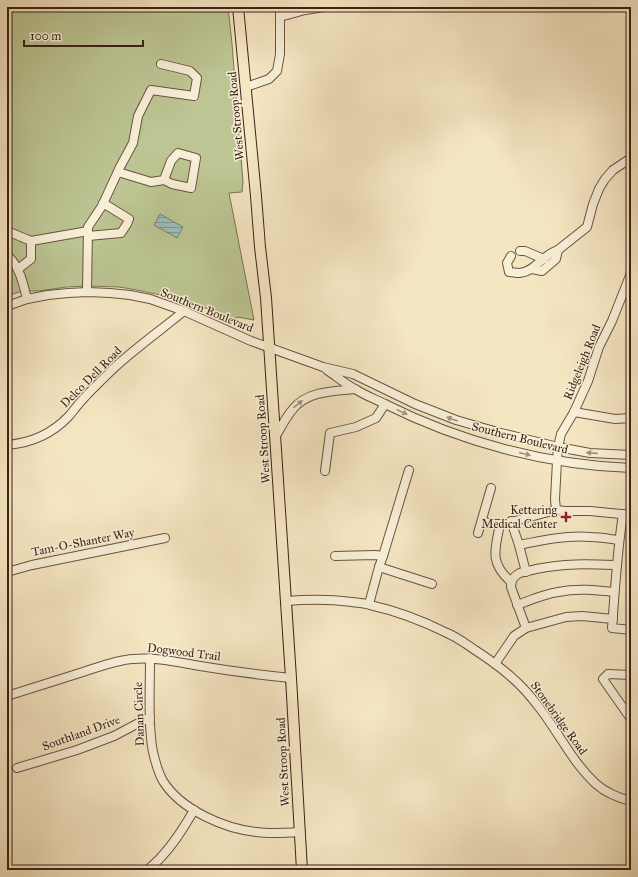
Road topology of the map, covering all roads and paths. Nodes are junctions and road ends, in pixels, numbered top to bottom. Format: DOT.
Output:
graph roads {
  1 [pos="238,7"];
  2 [pos="279,7"];
  3 [pos="324,7"];
  4 [pos="280,17"];
  5 [pos="162,64"];
  6 [pos="246,87"];
  7 [pos="631,158"];
  8 [pos="118,172"];
  9 [pos="164,180"];
  10 [pos="103,203"];
  11 [pos="7,231"];
  12 [pos="88,234"];
  13 [pos="31,241"];
  14 [pos="558,250"];
  15 [pos="520,251"];
  16 [pos="7,255"];
  17 [pos="511,256"];
  18 [pos="544,258"];
  19 [pos="18,269"];
  20 [pos="532,269"];
  21 [pos="631,273"];
  22 [pos="87,292"];
  23 [pos="27,299"];
  24 [pos="7,306"];
  25 [pos="184,311"];
  26 [pos="269,348"];
  27 [pos="323,367"];
  28 [pos="355,389"];
  29 [pos="385,404"];
  30 [pos="574,412"];
  31 [pos="631,418"];
  32 [pos="276,436"];
  33 [pos="7,445"];
  34 [pos="558,447"];
  35 [pos="631,455"];
  36 [pos="557,461"];
  37 [pos="631,468"];
  38 [pos="409,470"];
  39 [pos="326,471"];
  40 [pos="491,488"];
  41 [pos="556,510"];
  42 [pos="627,514"];
  43 [pos="482,521"];
  44 [pos="511,522"];
  45 [pos="500,524"];
  46 [pos="478,533"];
  47 [pos="165,538"];
  48 [pos="619,540"];
  49 [pos="519,545"];
  50 [pos="335,556"];
  51 [pos="383,556"];
  52 [pos="617,565"];
  53 [pos="379,568"];
  54 [pos="7,572"];
  55 [pos="526,572"];
  56 [pos="511,582"];
  57 [pos="432,584"];
  58 [pos="614,592"];
  59 [pos="286,601"];
  60 [pos="369,604"];
  61 [pos="517,605"];
  62 [pos="612,620"];
  63 [pos="526,628"];
  64 [pos="631,630"];
  65 [pos="150,658"];
  66 [pos="495,664"];
  67 [pos="631,675"];
  68 [pos="291,678"];
  69 [pos="7,696"];
  70 [pos="150,717"];
  71 [pos="631,719"];
  72 [pos="17,768"];
  73 [pos="631,801"];
  74 [pos="194,810"];
  75 [pos="300,832"];
  76 [pos="148,870"];
  77 [pos="302,870"];
  1 -- 6 [label="main road, West Stroop Road"];
  2 -- 4 [label="street"];
  3 -- 4 [label="street"];
  4 -- 6 [label="street"];
  5 -- 8 [label="street"];
  6 -- 26 [label="main road, West Stroop Road"];
  7 -- 14 [label="street"];
  8 -- 9 [label="street"];
  8 -- 10 [label="street"];
  9 -- 9 [label="street"];
  10 -- 12 [label="street"];
  10 -- 12 [label="street"];
  11 -- 13 [label="street"];
  12 -- 13 [label="street"];
  12 -- 22 [label="street"];
  13 -- 19 [label="street"];
  14 -- 18 [label="street"];
  14 -- 20 [label="street"];
  15 -- 18 [label="street"];
  16 -- 19 [label="street"];
  17 -- 20 [label="street"];
  18 -- 20 [label="street"];
  19 -- 23 [label="street"];
  21 -- 30 [label="street, Ridgeleigh Road"];
  22 -- 23 [label="street, Southern Boulevard"];
  22 -- 25 [label="street, Southern Boulevard"];
  23 -- 24 [label="street, Southern Boulevard"];
  25 -- 26 [label="street, Southern Boulevard"];
  25 -- 33 [label="street, Delco Dell Road"];
  26 -- 27 [label="street, Southern Boulevard"];
  26 -- 32 [label="main road, West Stroop Road"];
  27 -- 28 [label="street, Southern Boulevard"];
  34 -- 27 [label="street, Southern Boulevard, one-way"];
  28 -- 29 [label="street, Southern Boulevard"];
  32 -- 28 [label="street, one-way"];
  29 -- 36 [label="street, Southern Boulevard, one-way"];
  29 -- 39 [label="street"];
  30 -- 31 [label="street"];
  30 -- 34 [label="street, Ridgeleigh Road"];
  32 -- 59 [label="main road, West Stroop Road"];
  35 -- 34 [label="street, Southern Boulevard, one-way"];
  34 -- 36 [label="street, Ridgeleigh Road"];
  36 -- 37 [label="street, Southern Boulevard"];
  36 -- 41 [label="street, Ridgeleigh Road"];
  38 -- 51 [label="street"];
  40 -- 43 [label="street"];
  41 -- 42 [label="street"];
  41 -- 44 [label="street"];
  42 -- 48 [label="street"];
  43 -- 45 [label="street"];
  43 -- 46 [label="street"];
  44 -- 45 [label="street"];
  44 -- 49 [label="street"];
  45 -- 56 [label="street"];
  47 -- 54 [label="street, Tam-O-Shanter Way"];
  48 -- 49 [label="street"];
  48 -- 52 [label="street"];
  49 -- 55 [label="street"];
  50 -- 51 [label="street"];
  51 -- 53 [label="street"];
  52 -- 55 [label="street"];
  52 -- 58 [label="street"];
  53 -- 57 [label="street"];
  53 -- 60 [label="street"];
  55 -- 56 [label="street"];
  56 -- 61 [label="street"];
  58 -- 61 [label="street"];
  58 -- 62 [label="street"];
  59 -- 60 [label="street, Stonebridge Road"];
  59 -- 68 [label="main road, West Stroop Road"];
  60 -- 66 [label="street, Stonebridge Road"];
  61 -- 63 [label="street"];
  62 -- 63 [label="street"];
  62 -- 64 [label="street"];
  63 -- 66 [label="street"];
  65 -- 68 [label="street, Dogwood Trail"];
  65 -- 69 [label="street, Dogwood Trail"];
  65 -- 70 [label="street, Danan Circle"];
  66 -- 73 [label="street, Stonebridge Road"];
  67 -- 71 [label="street"];
  68 -- 75 [label="main road, West Stroop Road"];
  70 -- 72 [label="street, Southland Drive"];
  70 -- 74 [label="street, Danan Circle"];
  74 -- 75 [label="street, Danan Circle"];
  74 -- 76 [label="street"];
  75 -- 77 [label="main road, West Stroop Road"];
}
